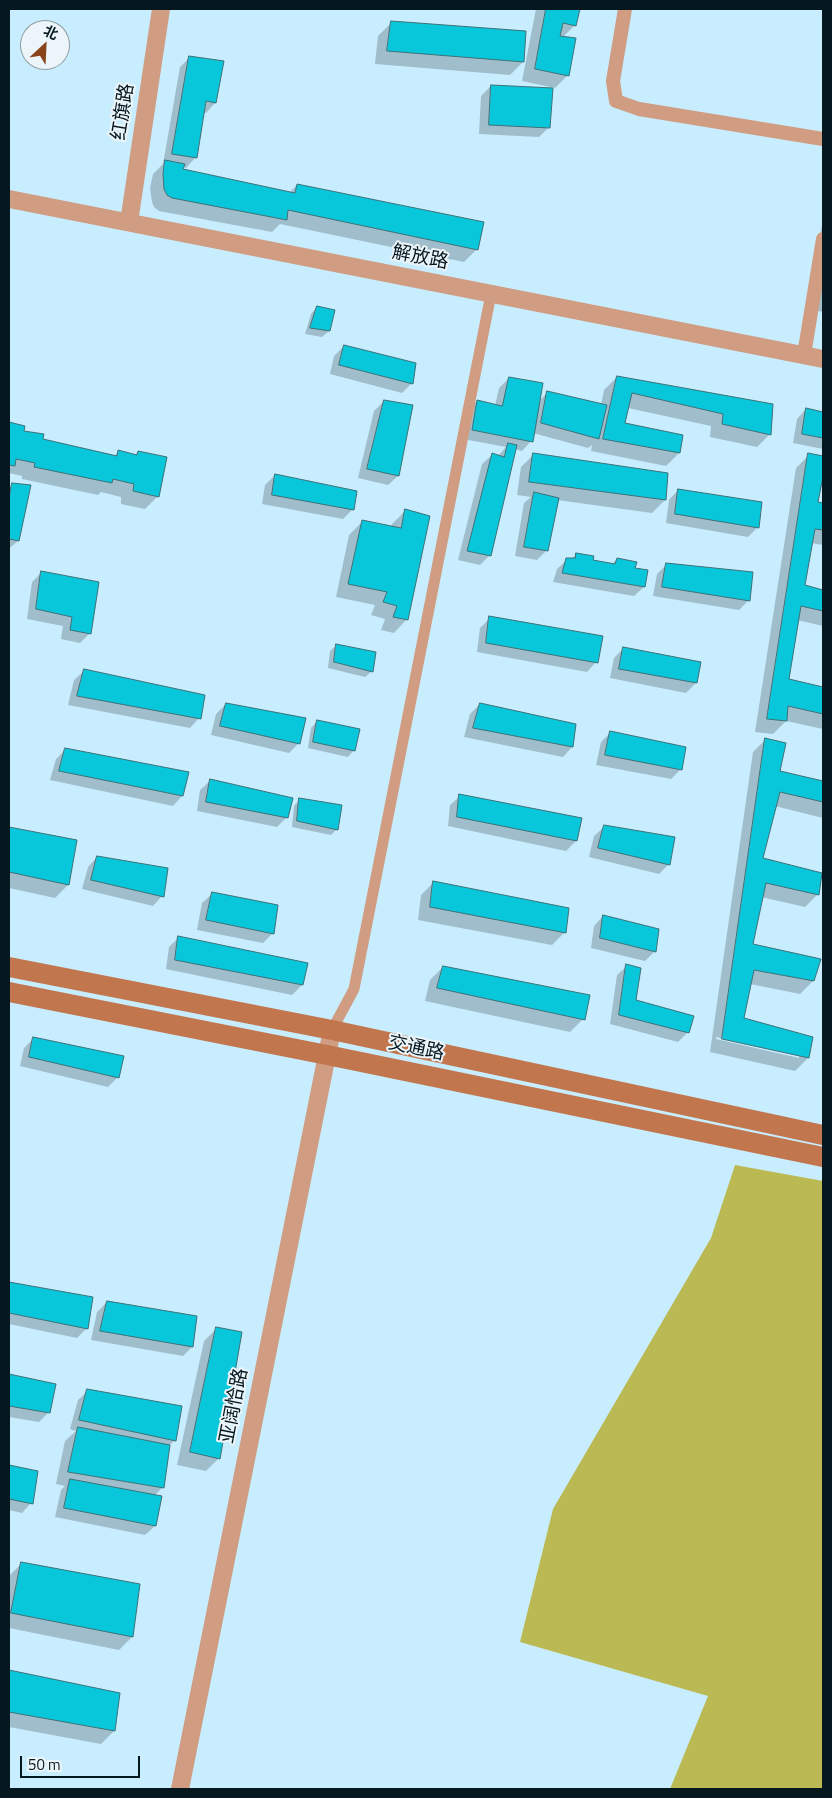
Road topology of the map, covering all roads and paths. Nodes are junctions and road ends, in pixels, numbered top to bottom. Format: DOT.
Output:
graph roads {
  1 [pos="161,9"];
  2 [pos="625,9"];
  3 [pos="823,139"];
  4 [pos="9,199"];
  5 [pos="129,222"];
  6 [pos="823,239"];
  7 [pos="491,294"];
  8 [pos="804,355"];
  9 [pos="823,359"];
  10 [pos="9,967"];
  11 [pos="9,992"];
  12 [pos="332,1030"];
  13 [pos="327,1055"];
  14 [pos="823,1135"];
  15 [pos="823,1157"];
  16 [pos="180,1789"];
  1 -- 5 [label="street, 红旗路"];
  2 -- 3 [label="street"];
  4 -- 5 [label="street, 解放路"];
  5 -- 7 [label="street, 解放路"];
  6 -- 8 [label="street"];
  7 -- 8 [label="street, 解放路"];
  7 -- 12 [label="street"];
  8 -- 9 [label="street, 解放路"];
  10 -- 12 [label="main road, 交通路"];
  11 -- 13 [label="main road"];
  12 -- 13 [label="street, 亚阔恰路"];
  12 -- 14 [label="main road, 交通路"];
  13 -- 15 [label="main road"];
  13 -- 16 [label="street, 亚阔恰路"];
}
